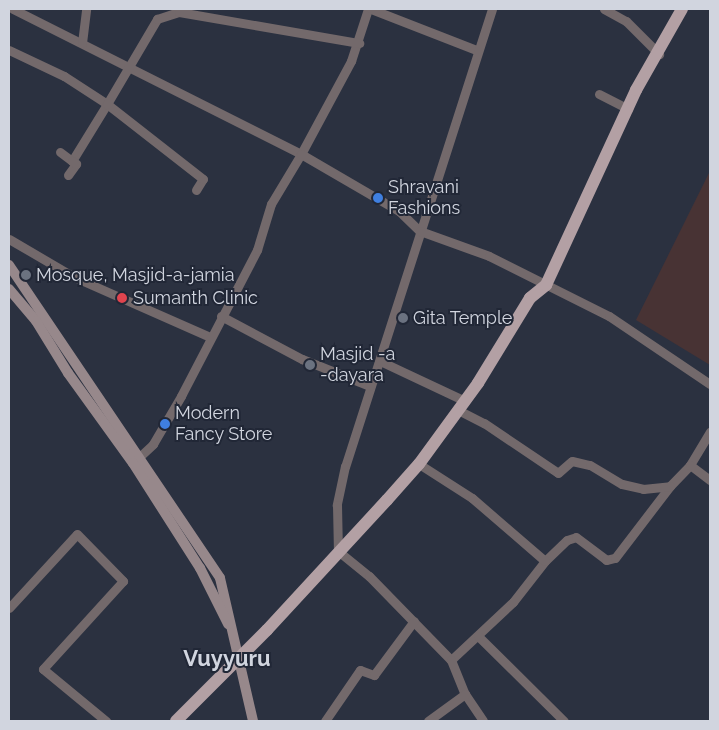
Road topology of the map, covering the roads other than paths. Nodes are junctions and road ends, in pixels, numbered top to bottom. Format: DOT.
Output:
graph roads {
  1 [pos="13,9"];
  2 [pos="86,9"];
  3 [pos="370,9"];
  4 [pos="492,9"];
  5 [pos="604,9"];
  6 [pos="682,9"];
  7 [pos="359,42"];
  8 [pos="82,44"];
  9 [pos="9,50"];
  10 [pos="476,50"];
  11 [pos="659,54"];
  12 [pos="128,67"];
  13 [pos="599,94"];
  14 [pos="108,104"];
  15 [pos="628,109"];
  16 [pos="60,152"];
  17 [pos="301,154"];
  18 [pos="72,161"];
  19 [pos="68,174"];
  20 [pos="196,190"];
  21 [pos="420,231"];
  22 [pos="9,239"];
  23 [pos="9,265"];
  24 [pos="546,285"];
  25 [pos="9,289"];
  26 [pos="221,316"];
  27 [pos="210,337"];
  28 [pos="380,361"];
  29 [pos="710,384"];
  30 [pos="370,386"];
  31 [pos="460,405"];
  32 [pos="710,432"];
  33 [pos="136,460"];
  34 [pos="419,464"];
  35 [pos="690,465"];
  36 [pos="710,480"];
  37 [pos="670,486"];
  38 [pos="338,550"];
  39 [pos="545,561"];
  40 [pos="9,608"];
  41 [pos="414,621"];
  42 [pos="234,634"];
  43 [pos="478,636"];
  44 [pos="237,660"];
  45 [pos="451,660"];
  46 [pos="465,694"];
  47 [pos="106,721"];
  48 [pos="176,721"];
  49 [pos="253,721"];
  50 [pos="325,721"];
  51 [pos="428,721"];
  52 [pos="483,721"];
  53 [pos="564,721"];
  1 -- 8 [label="street"];
  2 -- 8 [label="street"];
  3 -- 7 [label="street"];
  3 -- 10 [label="street"];
  4 -- 10 [label="street"];
  5 -- 11 [label="street"];
  6 -- 11 [label="main road"];
  7 -- 12 [label="street"];
  7 -- 17 [label="street"];
  8 -- 12 [label="street"];
  9 -- 14 [label="street"];
  10 -- 21 [label="street"];
  11 -- 15 [label="main road"];
  12 -- 14 [label="street"];
  12 -- 17 [label="street"];
  13 -- 15 [label="street"];
  14 -- 18 [label="street"];
  14 -- 20 [label="street"];
  15 -- 24 [label="main road"];
  16 -- 18 [label="street"];
  17 -- 21 [label="street"];
  17 -- 26 [label="street"];
  18 -- 19 [label="street"];
  21 -- 24 [label="street"];
  21 -- 28 [label="street"];
  22 -- 27 [label="street"];
  23 -- 33 [label="main road"];
  24 -- 29 [label="street"];
  24 -- 31 [label="main road"];
  25 -- 33 [label="main road"];
  26 -- 27 [label="street"];
  26 -- 30 [label="street"];
  27 -- 33 [label="street"];
  28 -- 30 [label="street"];
  28 -- 31 [label="street"];
  30 -- 38 [label="street"];
  31 -- 34 [label="main road"];
  31 -- 37 [label="street"];
  32 -- 35 [label="street"];
  33 -- 42 [label="main road"];
  33 -- 42 [label="main road"];
  34 -- 38 [label="main road"];
  34 -- 39 [label="street"];
  35 -- 36 [label="street"];
  35 -- 37 [label="street"];
  37 -- 39 [label="street"];
  38 -- 41 [label="street"];
  38 -- 44 [label="main road"];
  39 -- 43 [label="street"];
  40 -- 47 [label="street"];
  41 -- 45 [label="street"];
  41 -- 50 [label="street"];
  42 -- 44 [label="main road"];
  43 -- 45 [label="street"];
  43 -- 53 [label="street"];
  44 -- 48 [label="main road"];
  44 -- 49 [label="main road"];
  45 -- 46 [label="street"];
  46 -- 51 [label="street"];
  46 -- 52 [label="street"];
}
